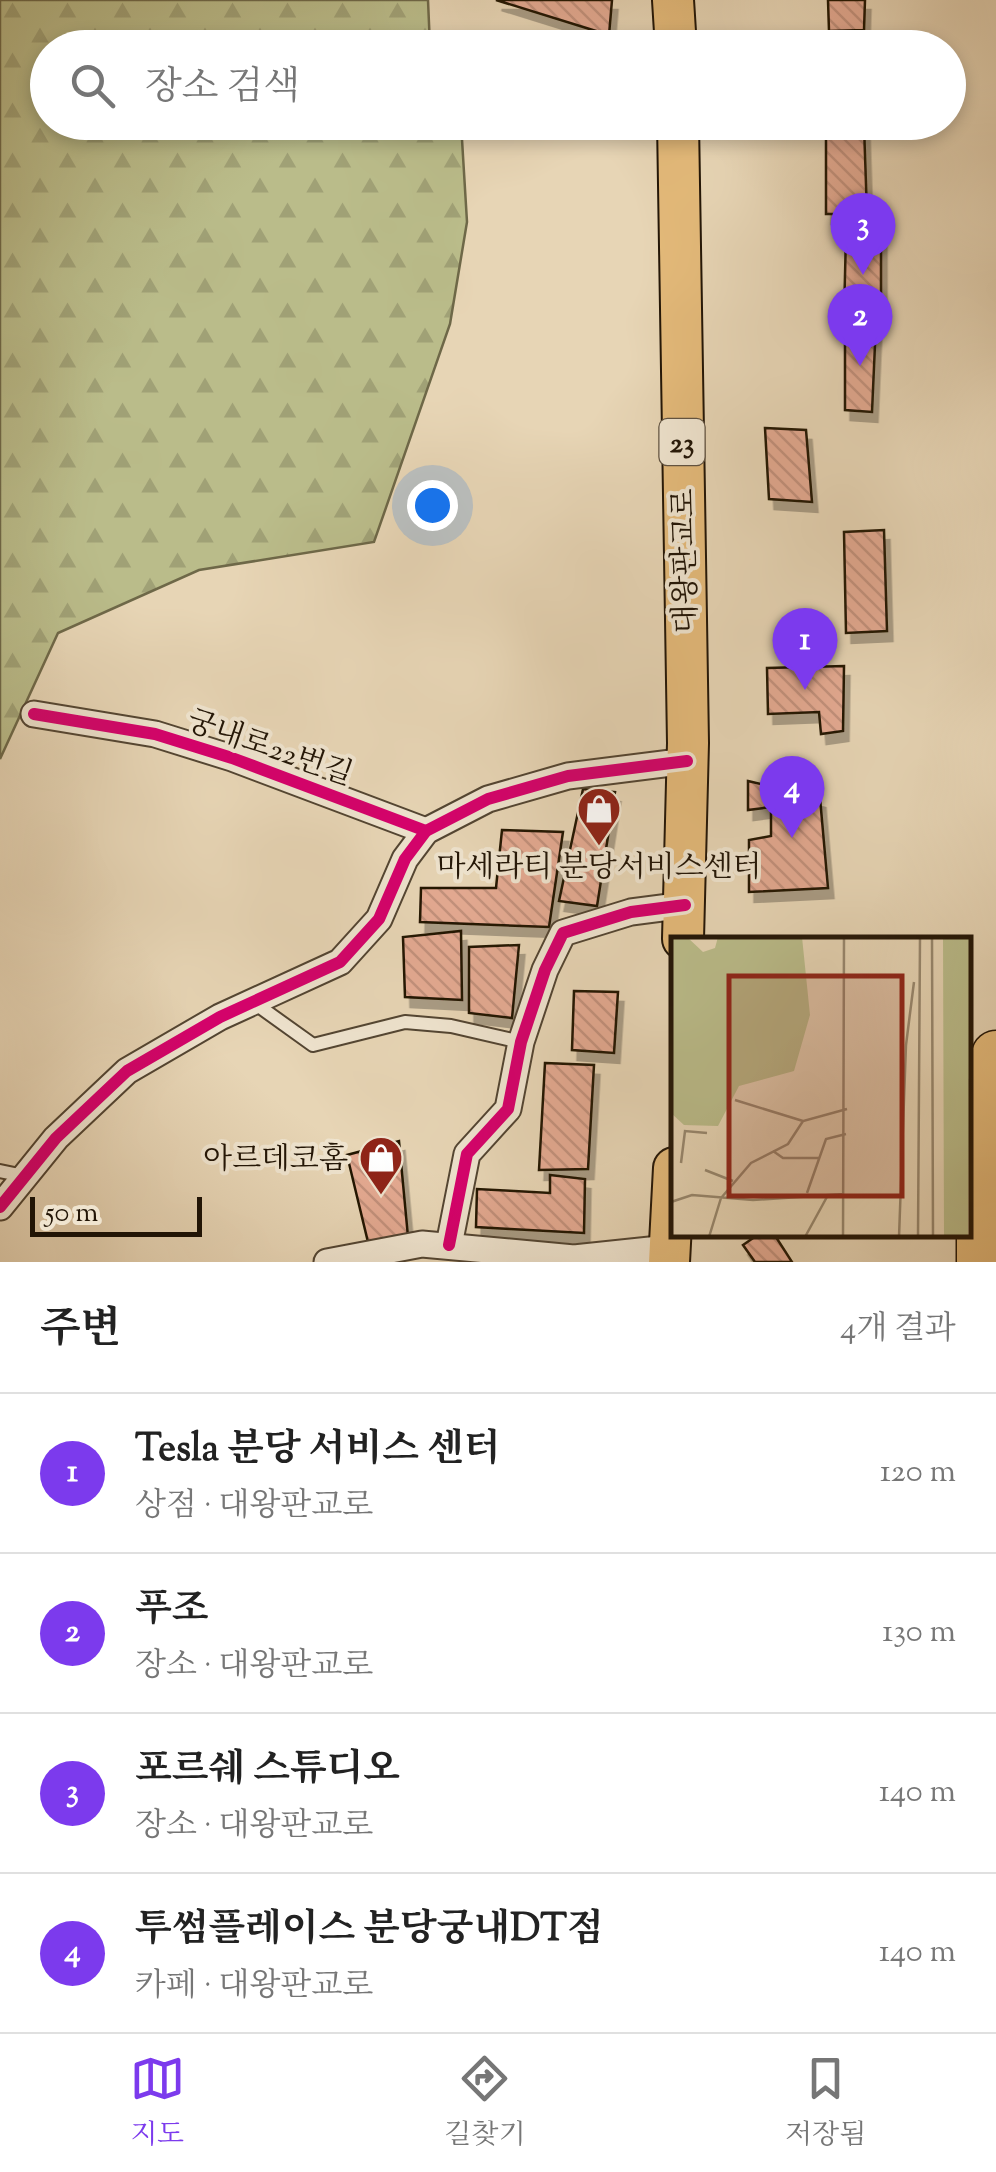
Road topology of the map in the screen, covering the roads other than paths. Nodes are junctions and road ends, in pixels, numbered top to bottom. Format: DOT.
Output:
graph roads {
  1 [pos="674,0"];
  2 [pos="675,30"];
  3 [pos="678,140"];
  4 [pos="34,714"];
  5 [pos="688,761"];
  6 [pos="426,831"];
  7 [pos="684,922"];
  8 [pos="253,1002"];
  9 [pos="521,1042"];
  10 [pos="996,1055"];
  11 [pos="12,1174"];
  12 [pos="0,1207"];
  13 [pos="671,1220"];
  14 [pos="448,1245"];
  15 [pos="669,1255"];
  16 [pos="573,1260"];
  17 [pos="327,1262"];
  18 [pos="982,1262"];
  1 -- 2 [label="main road"];
  3 -- 5 [label="main road, 대왕판교로 / 23"];
  4 -- 6 [label="street, 궁내로22번길"];
  5 -- 6 [label="street"];
  5 -- 7 [label="main road, 대왕판교로 / 23"];
  6 -- 8 [label="street"];
  7 -- 9 [label="street"];
  8 -- 9 [label="lane"];
  8 -- 11 [label="street"];
  9 -- 14 [label="street"];
  10 -- 18 [label="highway"];
  11 -- 12 [label="street"];
  13 -- 15 [label="main road"];
  14 -- 16 [label="street"];
  14 -- 17 [label="street"];
  15 -- 16 [label="street"];
}
